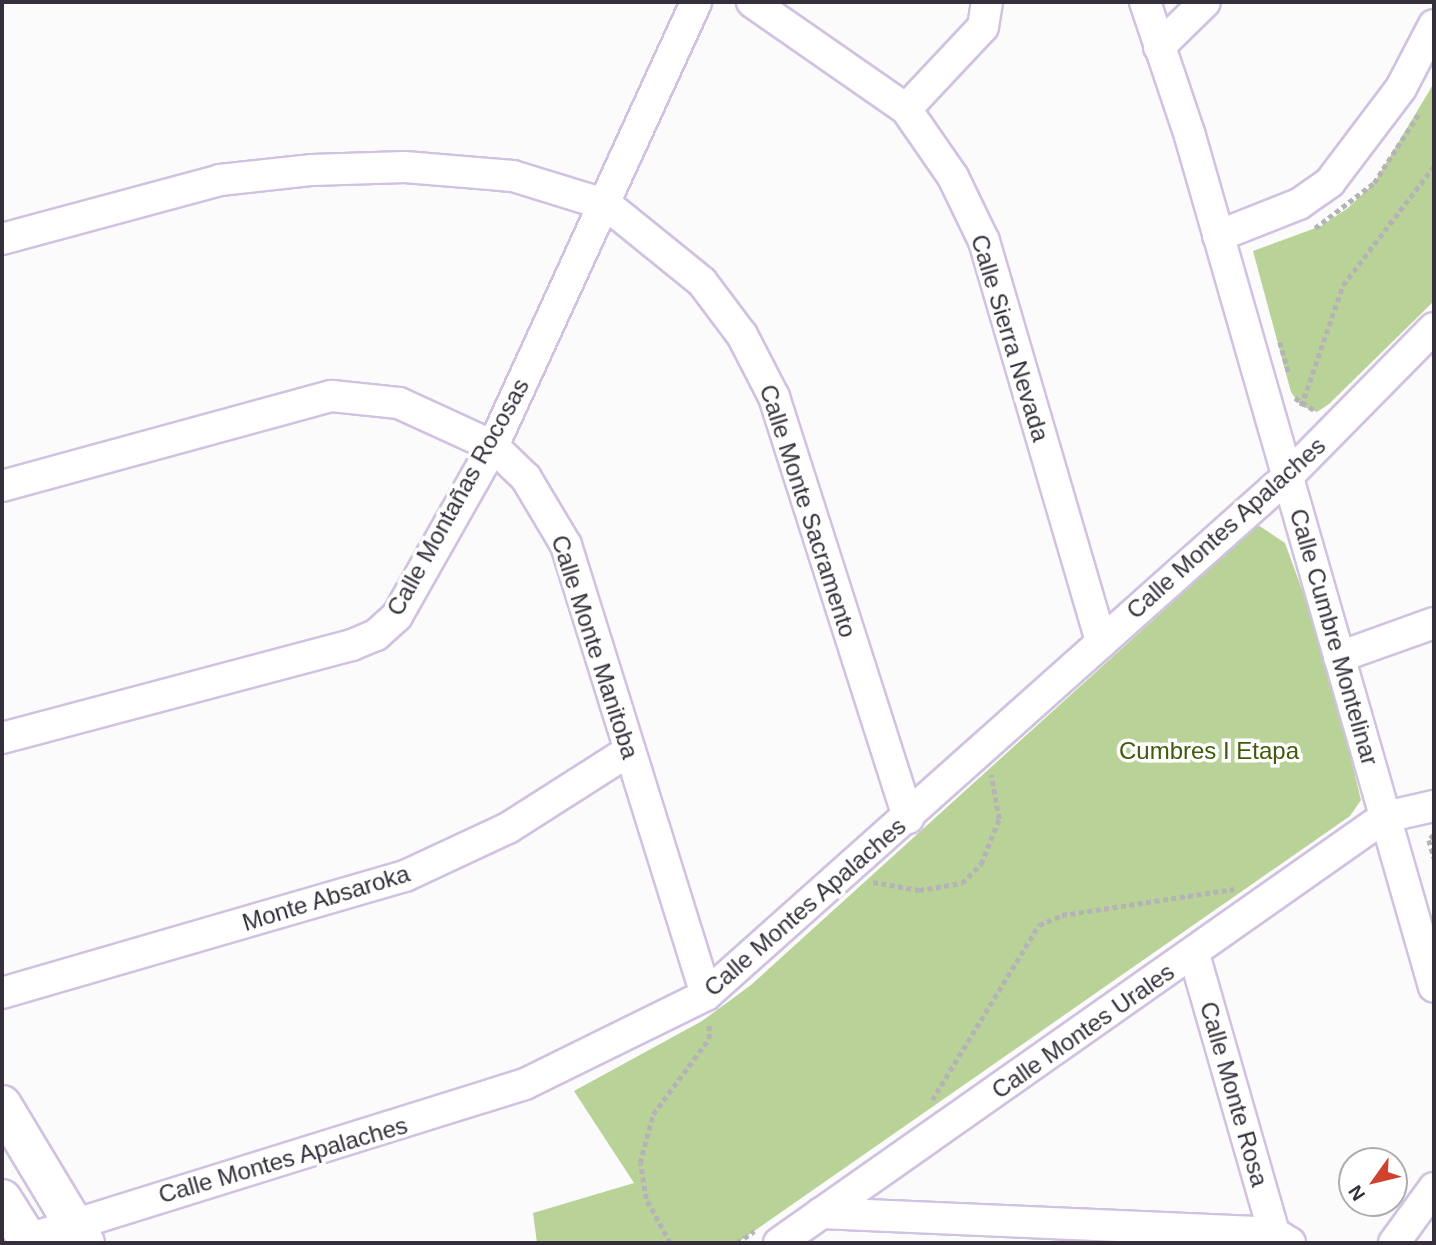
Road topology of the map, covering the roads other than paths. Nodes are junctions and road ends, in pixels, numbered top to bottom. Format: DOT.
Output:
graph roads {
  1 [pos="696,2"];
  2 [pos="752,2"];
  3 [pos="987,2"];
  4 [pos="1145,2"];
  5 [pos="1205,2"];
  6 [pos="1434,24"];
  7 [pos="1159,47"];
  8 [pos="906,110"];
  9 [pos="607,205"];
  10 [pos="1218,236"];
  11 [pos="2,239"];
  12 [pos="1434,328"];
  13 [pos="493,446"];
  14 [pos="1287,477"];
  15 [pos="2,486"];
  16 [pos="1434,622"];
  17 [pos="1101,642"];
  18 [pos="1339,657"];
  19 [pos="2,737"];
  20 [pos="629,751"];
  21 [pos="1434,806"];
  22 [pos="1385,817"];
  23 [pos="908,818"];
  24 [pos="1194,954"];
  25 [pos="1434,987"];
  26 [pos="2,993"];
  27 [pos="707,1005"];
  28 [pos="2,1105"];
  29 [pos="1434,1188"];
  30 [pos="2,1199"];
  31 [pos="821,1213"];
  32 [pos="79,1232"];
  33 [pos="769,1235"];
  34 [pos="1282,1238"];
  35 [pos="29,1241"];
  36 [pos="1394,1243"];
  1 -- 9 [label="street, Calle Montañas Rocosas"];
  2 -- 8 [label="street, Calle Sierra Nevada"];
  3 -- 8 [label="street"];
  4 -- 7 [label="street, Calle Cumbre Montelinar"];
  5 -- 7 [label="street"];
  6 -- 10 [label="street"];
  7 -- 10 [label="street, Calle Cumbre Montelinar"];
  8 -- 17 [label="street, Calle Sierra Nevada"];
  9 -- 11 [label="street, Calle Monte Sacramento"];
  9 -- 13 [label="street, Calle Montañas Rocosas"];
  9 -- 23 [label="street, Calle Monte Sacramento"];
  10 -- 14 [label="street, Calle Cumbre Montelinar"];
  12 -- 14 [label="street, Calle Montes Apalaches"];
  13 -- 15 [label="street, Calle Monte Manitoba"];
  13 -- 19 [label="street, Calle Montañas Rocosas"];
  13 -- 20 [label="street, Calle Monte Manitoba"];
  14 -- 17 [label="street, Calle Montes Apalaches"];
  14 -- 18 [label="street, Calle Cumbre Montelinar"];
  16 -- 18 [label="street"];
  17 -- 23 [label="street, Calle Montes Apalaches"];
  18 -- 22 [label="street, Calle Cumbre Montelinar"];
  20 -- 26 [label="street, Monte Absaroka"];
  20 -- 27 [label="street, Calle Monte Manitoba"];
  21 -- 22 [label="street"];
  22 -- 24 [label="street, Calle Montes Urales"];
  22 -- 25 [label="street, Calle Cumbre Montelinar"];
  23 -- 27 [label="street, Calle Montes Apalaches"];
  24 -- 31 [label="street, Calle Montes Urales"];
  24 -- 34 [label="street, Calle Monte Rosa"];
  27 -- 32 [label="street, Calle Montes Apalaches"];
  28 -- 32 [label="main road"];
  29 -- 36 [label="street"];
  30 -- 35 [label="main road"];
  31 -- 33 [label="street, Calle Montes Urales"];
  31 -- 34 [label="street"];
  32 -- 35 [label="street, Calle Montes Apalaches"];
}
